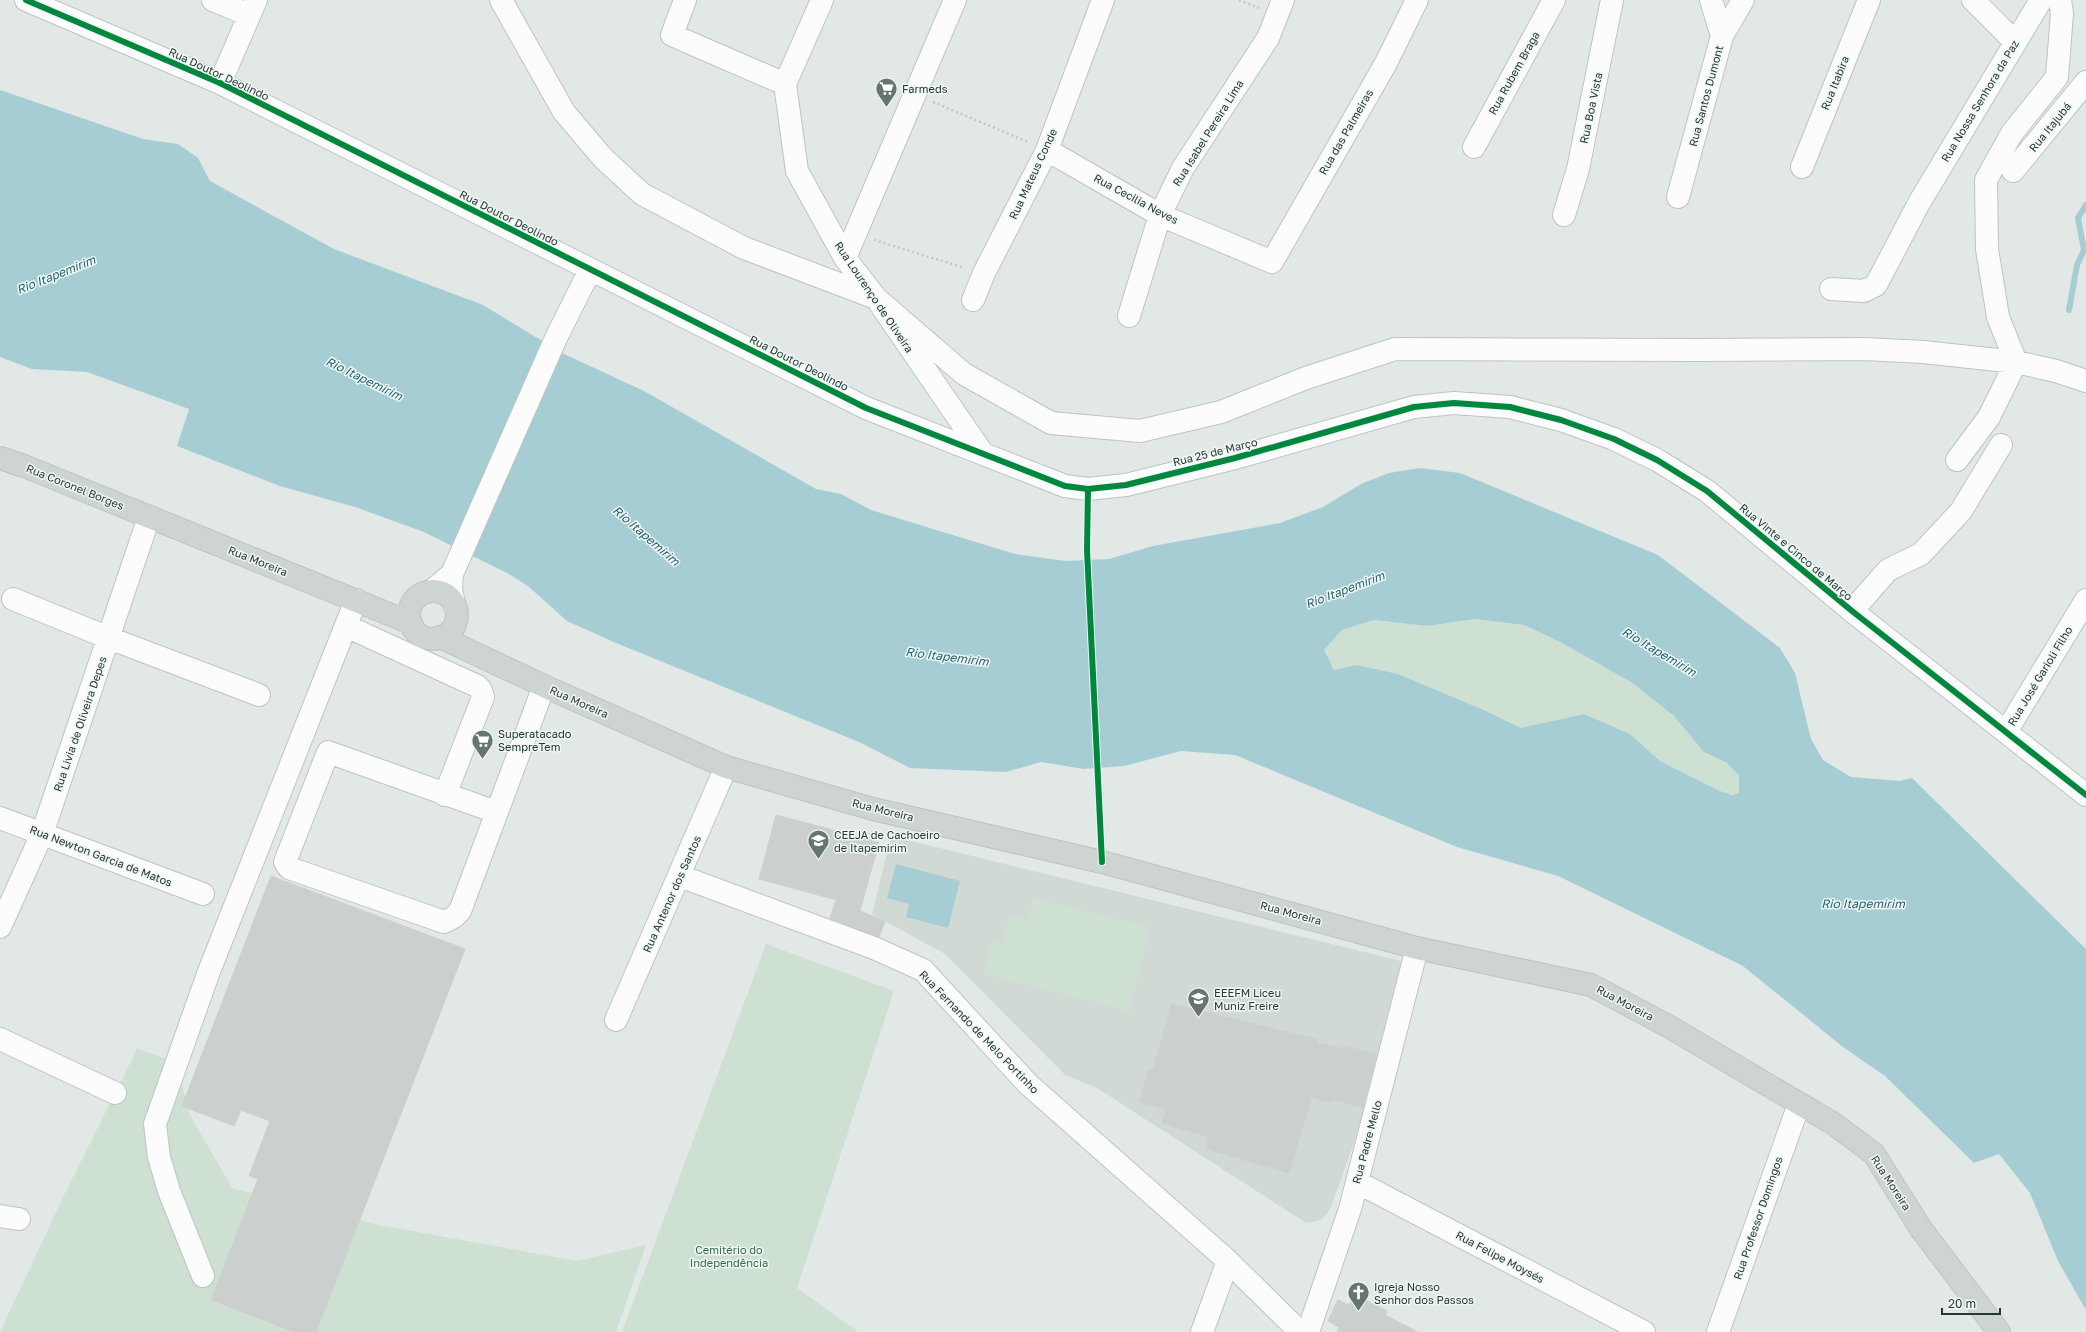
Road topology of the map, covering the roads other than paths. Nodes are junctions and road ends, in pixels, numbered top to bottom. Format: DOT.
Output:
graph roads {
  1 [pos="26,0"];
  2 [pos="212,0"];
  3 [pos="501,0"];
  4 [pos="685,0"];
  5 [pos="822,0"];
  6 [pos="955,0"];
  7 [pos="1103,0"];
  8 [pos="1283,0"];
  9 [pos="1417,0"];
  10 [pos="1554,0"];
  11 [pos="1612,0"];
  12 [pos="1711,0"];
  13 [pos="1743,0"];
  14 [pos="1869,0"];
  15 [pos="1973,0"];
  16 [pos="2041,0"];
  17 [pos="2060,0"];
  18 [pos="253,7"];
  19 [pos="1722,36"];
  20 [pos="2015,42"];
  21 [pos="2086,82"];
  22 [pos="220,83"];
  23 [pos="785,84"];
  24 [pos="1474,147"];
  25 [pos="1047,150"];
  26 [pos="1802,167"];
  27 [pos="2013,171"];
  28 [pos="1678,197"];
  29 [pos="1160,215"];
  30 [pos="1564,215"];
  31 [pos="845,258"];
  32 [pos="1272,262"];
  33 [pos="590,270"];
  34 [pos="1831,289"];
  35 [pos="876,298"];
  36 [pos="974,300"];
  37 [pos="1129,316"];
  38 [pos="2016,362"];
  39 [pos="2086,381"];
  40 [pos="1454,403"];
  41 [pos="2002,445"];
  42 [pos="983,454"];
  43 [pos="0,458"];
  44 [pos="1957,460"];
  45 [pos="149,517"];
  46 [pos="455,569"];
  47 [pos="424,594"];
  48 [pos="13,599"];
  49 [pos="2086,600"];
  50 [pos="361,602"];
  51 [pos="455,610"];
  52 [pos="1852,611"];
  53 [pos="411,623"];
  54 [pos="346,626"];
  55 [pos="440,637"];
  56 [pos="109,638"];
  57 [pos="477,654"];
  58 [pos="544,686"];
  59 [pos="260,695"];
  60 [pos="2006,732"];
  61 [pos="726,767"];
  62 [pos="445,794"];
  63 [pos="2086,795"];
  64 [pos="496,812"];
  65 [pos="0,818"];
  66 [pos="42,834"];
  67 [pos="680,876"];
  68 [pos="203,894"];
  69 [pos="0,927"];
  70 [pos="1418,948"];
  71 [pos="616,1020"];
  72 [pos="0,1039"];
  73 [pos="114,1093"];
  74 [pos="1798,1104"];
  75 [pos="1357,1182"];
  76 [pos="1228,1261"];
  77 [pos="203,1276"];
  78 [pos="1202,1332"];
  79 [pos="1300,1332"];
  80 [pos="1308,1332"];
  81 [pos="1644,1332"];
  82 [pos="1718,1332"];
  83 [pos="1999,1332"];
  1 -- 22 [label="street, Rua Doutor Deolindo"];
  2 -- 18 [label="street"];
  3 -- 35 [label="street"];
  4 -- 23 [label="street"];
  5 -- 23 [label="street"];
  6 -- 31 [label="street"];
  7 -- 25 [label="street, Rua Mateus Conde"];
  8 -- 29 [label="street, Rua Isabel Pereira Lima"];
  9 -- 32 [label="street, Rua das Palmeiras"];
  10 -- 24 [label="street, Rua Rubem Braga"];
  11 -- 30 [label="street, Rua Boa Vista"];
  12 -- 19 [label="street"];
  13 -- 19 [label="street, Rua Santos Dumont"];
  14 -- 26 [label="street, Rua Itabira"];
  15 -- 20 [label="street"];
  16 -- 20 [label="street, Rua Nossa Senhora da Paz"];
  17 -- 38 [label="street"];
  18 -- 22 [label="street"];
  19 -- 28 [label="street, Rua Santos Dumont"];
  20 -- 34 [label="street, Rua Nossa Senhora da Paz"];
  21 -- 27 [label="street, Rua Itajubá"];
  22 -- 33 [label="street, Rua Doutor Deolindo"];
  23 -- 31 [label="street, Rua Lourenço de Oliveira"];
  25 -- 29 [label="street, Rua Cecilia Neves"];
  25 -- 36 [label="street, Rua Mateus Conde"];
  29 -- 32 [label="street, Rua Cecilia Neves"];
  29 -- 37 [label="street, Rua Isabel Pereira Lima"];
  31 -- 35 [label="street, Rua Lourenço de Oliveira"];
  33 -- 42 [label="street, Rua Doutor Deolindo"];
  33 -- 46 [label="street"];
  35 -- 38 [label="street"];
  35 -- 42 [label="street, Rua Lourenço de Oliveira"];
  38 -- 39 [label="street"];
  38 -- 44 [label="street"];
  40 -- 42 [label="street, Rua 25 de Março"];
  40 -- 52 [label="street, Rua Vinte e Cinco de Março"];
  41 -- 52 [label="street"];
  43 -- 45 [label="main road, Rua Coronel Borges"];
  45 -- 50 [label="main road, Rua Moreira"];
  45 -- 56 [label="street, Rua Livia de Oliveira Depes"];
  46 -- 47 [label="street"];
  46 -- 51 [label="street"];
  47 -- 50 [label="main road, Rua Moreira"];
  47 -- 51 [label="main road"];
  47 -- 53 [label="main road"];
  48 -- 56 [label="street"];
  49 -- 60 [label="street, Rua José Garioli Filho"];
  50 -- 53 [label="main road, Rua Moreira"];
  50 -- 54 [label="street"];
  51 -- 55 [label="main road"];
  51 -- 57 [label="main road"];
  52 -- 60 [label="street, Rua Vinte e Cinco de Março"];
  53 -- 55 [label="main road"];
  54 -- 62 [label="street"];
  54 -- 77 [label="street"];
  55 -- 57 [label="main road, Rua Moreira"];
  56 -- 59 [label="street"];
  56 -- 66 [label="street, Rua Livia de Oliveira Depes"];
  57 -- 58 [label="main road, Rua Moreira"];
  58 -- 61 [label="main road, Rua Moreira"];
  58 -- 64 [label="street"];
  60 -- 63 [label="street, Rua Vinte e Cinco de Março"];
  61 -- 67 [label="street, Rua Antenor dos Santos"];
  61 -- 70 [label="main road, Rua Moreira"];
  62 -- 64 [label="street"];
  62 -- 64 [label="street"];
  65 -- 66 [label="street, Rua Newton Garcia de Matos"];
  66 -- 68 [label="street, Rua Newton Garcia de Matos"];
  66 -- 69 [label="street, Rua Livia de Oliveira Depes"];
  67 -- 71 [label="street, Rua Antenor dos Santos"];
  67 -- 76 [label="street, Rua Fernando de Melo Portinho"];
  70 -- 74 [label="main road, Rua Moreira"];
  70 -- 75 [label="street, Rua Padre Mello"];
  72 -- 73 [label="street"];
  74 -- 82 [label="street, Rua Professor Domingos"];
  74 -- 83 [label="main road, Rua Moreira"];
  75 -- 80 [label="street, Rua Padre Mello"];
  75 -- 81 [label="street, Rua Felipe Moysés"];
  76 -- 78 [label="street"];
  76 -- 79 [label="street, Rua Fernando de Melo Portinho"];
}
